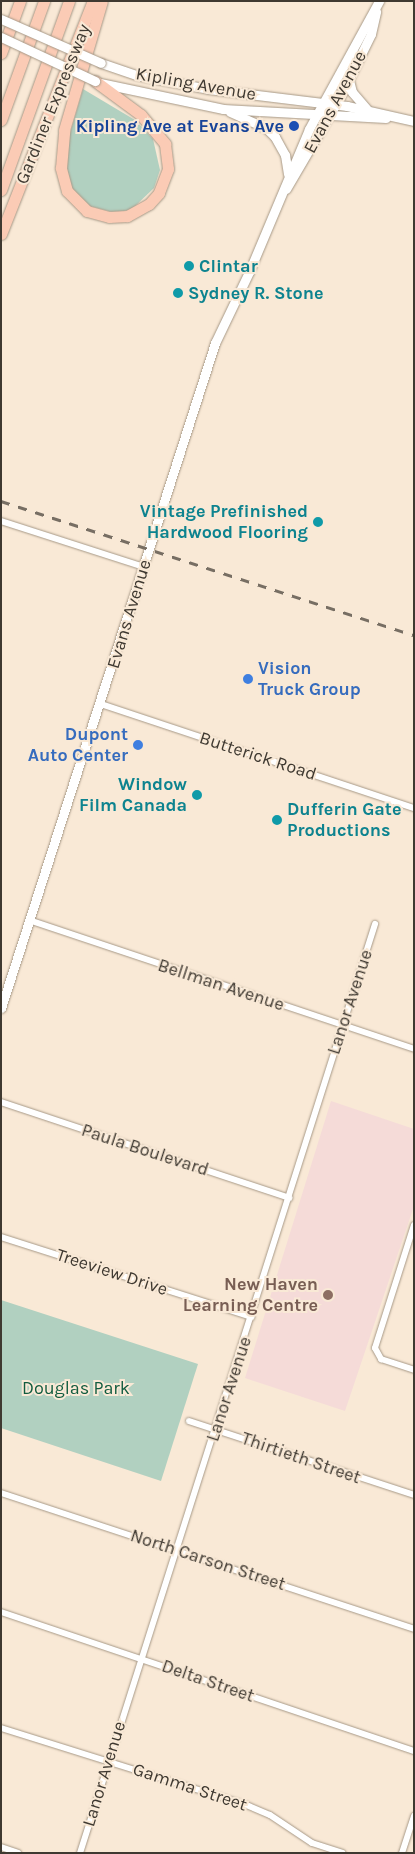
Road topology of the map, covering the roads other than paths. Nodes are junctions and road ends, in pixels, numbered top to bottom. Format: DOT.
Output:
graph roads {
  1 [pos="44,1"];
  2 [pos="69,1"];
  3 [pos="93,1"];
  4 [pos="102,1"];
  5 [pos="20,2"];
  6 [pos="378,2"];
  7 [pos="1,19"];
  8 [pos="1,36"];
  9 [pos="1,53"];
  10 [pos="349,80"];
  11 [pos="95,81"];
  12 [pos="322,103"];
  13 [pos="336,104"];
  14 [pos="223,109"];
  15 [pos="367,109"];
  16 [pos="316,116"];
  17 [pos="330,117"];
  18 [pos="400,118"];
  19 [pos="1,120"];
  20 [pos="414,121"];
  21 [pos="288,175"];
  22 [pos="1,190"];
  23 [pos="282,197"];
  24 [pos="1,234"];
  25 [pos="1,521"];
  26 [pos="144,567"];
  27 [pos="102,704"];
  28 [pos="414,808"];
  29 [pos="29,920"];
  30 [pos="375,924"];
  31 [pos="1,1008"];
  32 [pos="342,1025"];
  33 [pos="414,1049"];
  34 [pos="1,1102"];
  35 [pos="289,1198"];
  36 [pos="414,1225"];
  37 [pos="1,1237"];
  38 [pos="252,1317"];
  39 [pos="414,1370"];
  40 [pos="188,1420"];
  41 [pos="216,1429"];
  42 [pos="1,1493"];
  43 [pos="414,1495"];
  44 [pos="176,1550"];
  45 [pos="1,1612"];
  46 [pos="414,1629"];
  47 [pos="141,1658"];
  48 [pos="1,1728"];
  49 [pos="414,1751"];
  50 [pos="108,1761"];
  51 [pos="414,1816"];
  52 [pos="1,1847"];
  53 [pos="18,1853"];
  54 [pos="80,1853"];
  55 [pos="342,1853"];
  56 [pos="402,1853"];
  1 -- 19 [label="highway"];
  2 -- 22 [label="highway, Gardiner Expressway"];
  3 -- 24 [label="highway, Gardiner Expressway"];
  4 -- 11 [label="highway"];
  5 -- 9 [label="highway"];
  6 -- 10 [label="main road, Evans Avenue"];
  6 -- 12 [label="main road, Evans Avenue"];
  7 -- 12 [label="main road, Kipling Avenue, bridge"];
  8 -- 11 [label="main road, Kipling Avenue, bridge"];
  10 -- 13 [label="main road, Evans Avenue"];
  10 -- 15 [label="main road"];
  11 -- 14 [label="main road, Kipling Avenue"];
  12 -- 13 [label="main road, Kipling Avenue"];
  12 -- 16 [label="main road, Evans Avenue"];
  13 -- 15 [label="main road, Kipling Avenue"];
  13 -- 17 [label="main road, Evans Avenue"];
  14 -- 16 [label="main road, Kipling Avenue"];
  14 -- 21 [label="main road"];
  15 -- 18 [label="main road, Kipling Avenue"];
  16 -- 17 [label="main road, Kipling Avenue"];
  16 -- 21 [label="main road, Evans Avenue"];
  17 -- 18 [label="main road, Kipling Avenue"];
  17 -- 23 [label="main road, Evans Avenue"];
  18 -- 20 [label="main road, Kipling Avenue"];
  21 -- 23 [label="main road, Evans Avenue"];
  23 -- 26 [label="main road, Evans Avenue"];
  25 -- 26 [label="street"];
  26 -- 27 [label="main road, Evans Avenue"];
  27 -- 28 [label="street, Butterick Road"];
  27 -- 29 [label="main road, Evans Avenue"];
  29 -- 31 [label="main road, Evans Avenue"];
  29 -- 32 [label="street, Bellman Avenue"];
  30 -- 32 [label="street, Lanor Avenue"];
  32 -- 33 [label="street, Bellman Avenue"];
  32 -- 35 [label="street, Lanor Avenue"];
  34 -- 35 [label="street, Paula Boulevard"];
  35 -- 38 [label="street, Lanor Avenue"];
  36 -- 39 [label="street"];
  37 -- 38 [label="street, Treeview Drive"];
  38 -- 41 [label="street, Lanor Avenue"];
  40 -- 41 [label="street, Thirtieth Street"];
  41 -- 43 [label="street, Thirtieth Street"];
  41 -- 44 [label="street, Lanor Avenue"];
  42 -- 44 [label="street, North Carson Street"];
  44 -- 46 [label="street, North Carson Street"];
  44 -- 47 [label="street, Lanor Avenue"];
  45 -- 47 [label="street, Delta Street"];
  47 -- 49 [label="street, Delta Street"];
  47 -- 50 [label="street, Lanor Avenue"];
  48 -- 50 [label="street, Gamma Street"];
  50 -- 54 [label="street, Lanor Avenue"];
  50 -- 55 [label="street, Gamma Street"];
  51 -- 56 [label="street"];
  52 -- 53 [label="street"];
}
